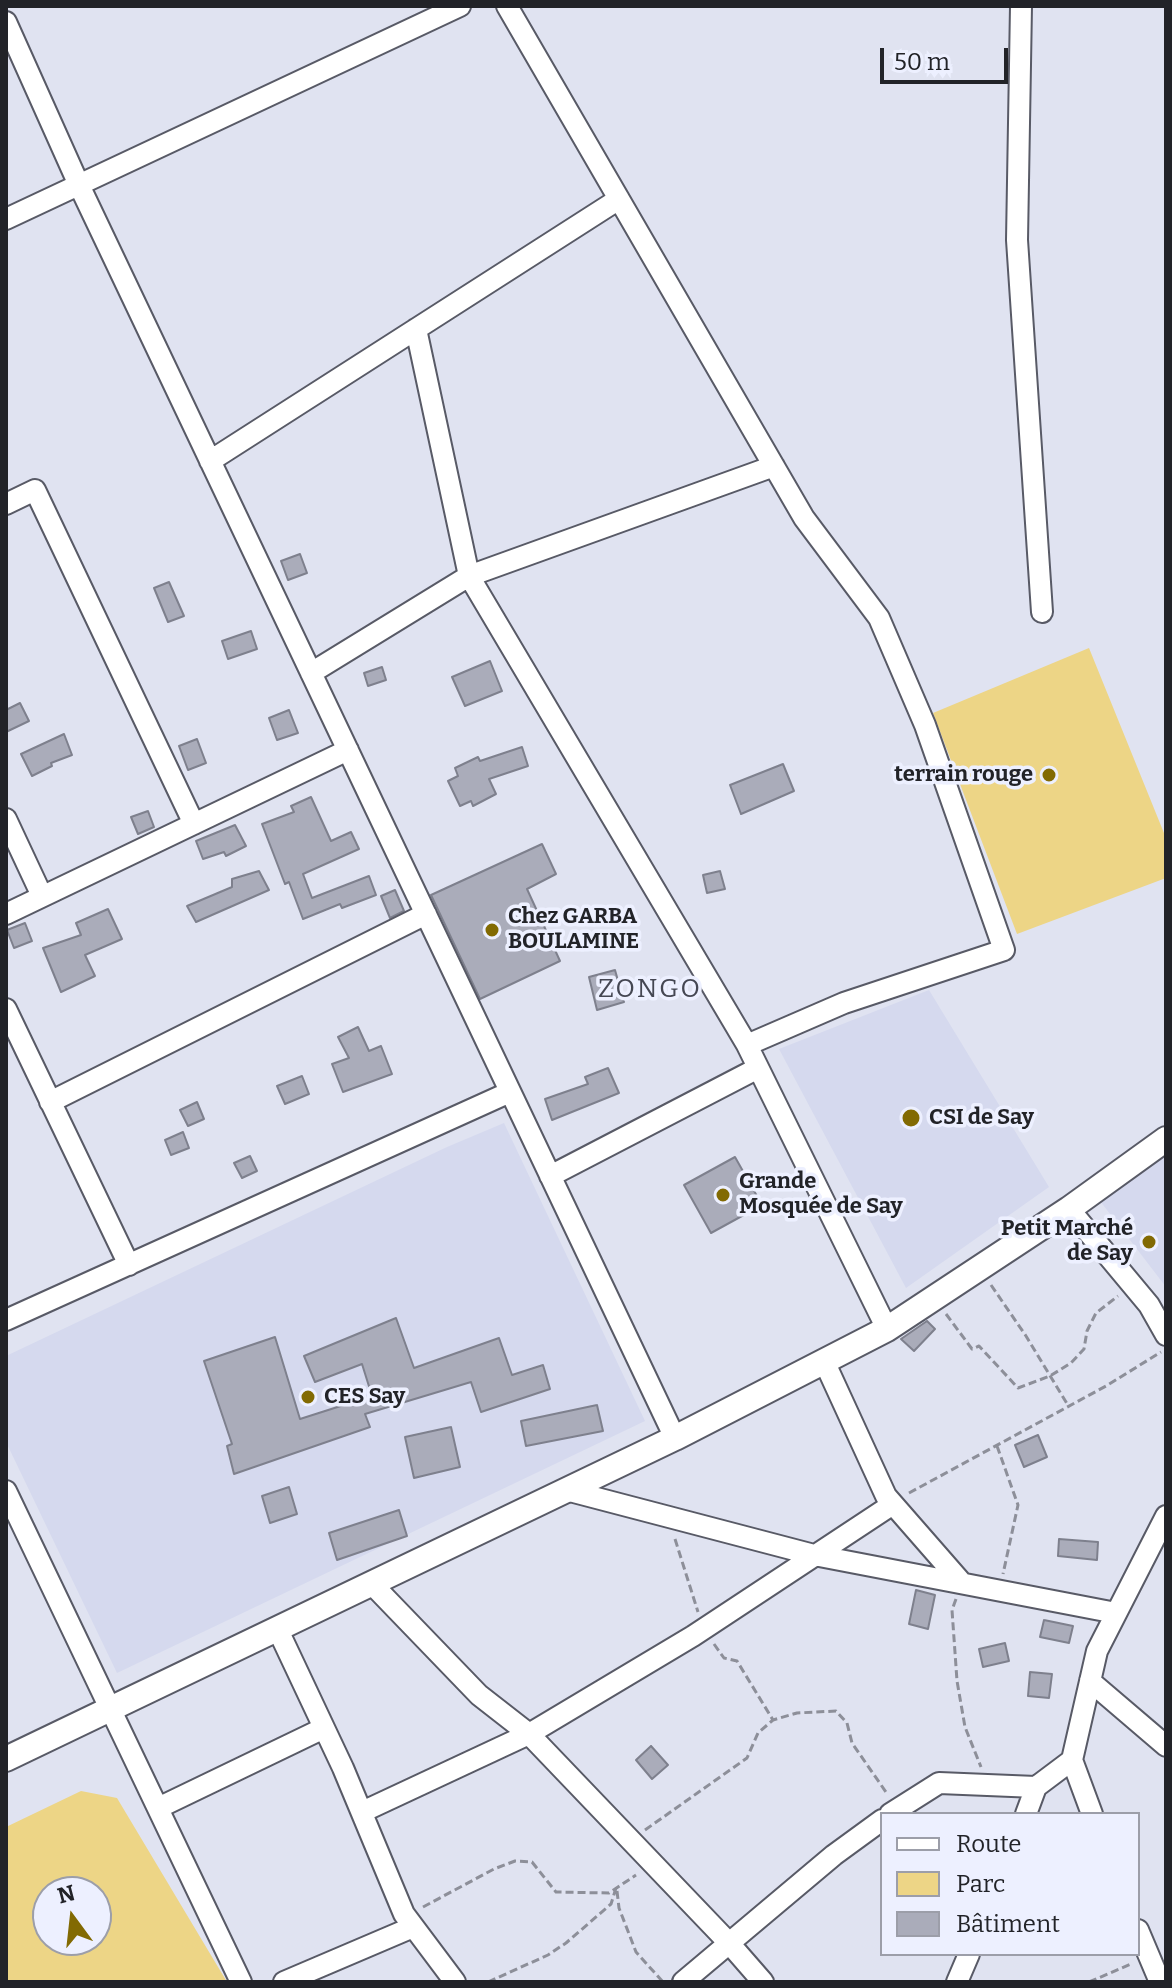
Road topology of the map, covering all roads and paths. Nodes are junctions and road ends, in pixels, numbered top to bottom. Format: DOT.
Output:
graph roads {
  1 [pos="460,6"];
  2 [pos="507,6"];
  3 [pos="1021,6"];
  4 [pos="6,22"];
  5 [pos="79,185"];
  6 [pos="619,199"];
  7 [pos="6,219"];
  8 [pos="416,329"];
  9 [pos="210,461"];
  10 [pos="774,466"];
  11 [pos="6,504"];
  12 [pos="469,576"];
  13 [pos="1042,612"];
  14 [pos="311,673"];
  15 [pos="348,750"];
  16 [pos="6,819"];
  17 [pos="194,824"];
  18 [pos="42,896"];
  19 [pos="6,914"];
  20 [pos="426,914"];
  21 [pos="6,1009"];
  22 [pos="747,1045"];
  23 [pos="758,1068"];
  24 [pos="510,1092"];
  25 [pos="50,1102"];
  26 [pos="1166,1139"];
  27 [pos="550,1176"];
  28 [pos="1069,1209"];
  29 [pos="129,1265"];
  30 [pos="979,1268"];
  31 [pos="1134,1288"];
  32 [pos="934,1298"];
  33 [pos="6,1320"];
  34 [pos="887,1329"];
  35 [pos="1166,1335"];
  36 [pos="1166,1349"];
  37 [pos="824,1361"];
  38 [pos="1050,1376"];
  39 [pos="1069,1407"];
  40 [pos="675,1438"];
  41 [pos="997,1446"];
  42 [pos="566,1490"];
  43 [pos="6,1491"];
  44 [pos="893,1504"];
  45 [pos="1166,1516"];
  46 [pos="668,1517"];
  47 [pos="1166,1552"];
  48 [pos="814,1555"];
  49 [pos="1142,1562"];
  50 [pos="371,1583"];
  51 [pos="962,1583"];
  52 [pos="1000,1590"];
  53 [pos="1116,1613"];
  54 [pos="277,1628"];
  55 [pos="704,1629"];
  56 [pos="1090,1681"];
  57 [pos="110,1708"];
  58 [pos="773,1720"];
  59 [pos="324,1728"];
  60 [pos="529,1734"];
  61 [pos="1166,1746"];
  62 [pos="6,1759"];
  63 [pos="1072,1760"];
  64 [pos="988,1785"];
  65 [pos="1036,1787"];
  66 [pos="158,1808"];
  67 [pos="362,1812"];
  68 [pos="889,1812"];
  69 [pos="893,1812"];
  70 [pos="1027,1812"];
  71 [pos="1091,1812"];
  72 [pos="880,1821"];
  73 [pos="631,1840"];
  74 [pos="655,1865"];
  75 [pos="616,1888"];
  76 [pos="410,1922"];
  77 [pos="1140,1935"];
  78 [pos="729,1943"];
  79 [pos="968,1956"];
  80 [pos="1149,1956"];
  81 [pos="241,1982"];
  82 [pos="284,1982"];
  83 [pos="455,1982"];
  84 [pos="488,1982"];
  85 [pos="663,1982"];
  86 [pos="683,1982"];
  87 [pos="763,1982"];
  88 [pos="957,1982"];
  89 [pos="1089,1982"];
  90 [pos="1160,1982"];
  1 -- 5 [label="street"];
  2 -- 6 [label="street"];
  3 -- 13 [label="street"];
  4 -- 5 [label="street"];
  5 -- 7 [label="street"];
  5 -- 9 [label="street"];
  6 -- 8 [label="street"];
  6 -- 10 [label="street"];
  8 -- 9 [label="street"];
  8 -- 12 [label="street"];
  9 -- 14 [label="street"];
  10 -- 12 [label="street"];
  10 -- 22 [label="street"];
  11 -- 17 [label="street"];
  12 -- 14 [label="street"];
  12 -- 22 [label="street"];
  14 -- 15 [label="street"];
  15 -- 17 [label="street"];
  15 -- 20 [label="street"];
  16 -- 18 [label="street"];
  17 -- 18 [label="street"];
  18 -- 19 [label="street"];
  20 -- 24 [label="street"];
  20 -- 25 [label="street"];
  21 -- 25 [label="street"];
  22 -- 23 [label="street"];
  23 -- 27 [label="street"];
  23 -- 34 [label="street"];
  24 -- 27 [label="street"];
  24 -- 29 [label="street"];
  25 -- 29 [label="street"];
  26 -- 28 [label="street"];
  27 -- 40 [label="street"];
  28 -- 30 [label="street"];
  28 -- 31 [label="street"];
  29 -- 33 [label="street"];
  30 -- 32 [label="street"];
  30 -- 38 [label="path"];
  31 -- 35 [label="street"];
  31 -- 38 [label="path"];
  32 -- 34 [label="street"];
  32 -- 38 [label="path"];
  34 -- 37 [label="street"];
  36 -- 39 [label="path"];
  37 -- 40 [label="street"];
  37 -- 44 [label="street"];
  38 -- 39 [label="path"];
  39 -- 41 [label="path"];
  40 -- 42 [label="street"];
  41 -- 44 [label="path"];
  41 -- 52 [label="path"];
  42 -- 46 [label="street"];
  42 -- 50 [label="street"];
  43 -- 57 [label="street"];
  44 -- 48 [label="street"];
  44 -- 51 [label="street"];
  45 -- 49 [label="street"];
  46 -- 48 [label="street"];
  46 -- 55 [label="path"];
  47 -- 49 [label="street"];
  48 -- 51 [label="street"];
  48 -- 55 [label="street"];
  49 -- 53 [label="street"];
  50 -- 54 [label="street"];
  50 -- 60 [label="street"];
  51 -- 52 [label="street"];
  51 -- 64 [label="path"];
  52 -- 53 [label="street"];
  53 -- 56 [label="street"];
  54 -- 57 [label="street"];
  54 -- 59 [label="street"];
  55 -- 58 [label="path"];
  55 -- 60 [label="street"];
  56 -- 61 [label="street"];
  56 -- 63 [label="street"];
  57 -- 62 [label="street"];
  57 -- 66 [label="street"];
  58 -- 68 [label="path"];
  58 -- 73 [label="path"];
  59 -- 66 [label="street"];
  59 -- 67 [label="street"];
  60 -- 67 [label="street"];
  60 -- 73 [label="street"];
  63 -- 65 [label="street"];
  63 -- 71 [label="street"];
  64 -- 65 [label="street"];
  64 -- 69 [label="street"];
  65 -- 70 [label="street"];
  66 -- 81 [label="street"];
  67 -- 76 [label="street"];
  72 -- 78 [label="street"];
  73 -- 74 [label="street"];
  74 -- 75 [label="path"];
  74 -- 78 [label="street"];
  75 -- 76 [label="path"];
  75 -- 84 [label="path"];
  75 -- 85 [label="path"];
  76 -- 82 [label="street"];
  76 -- 83 [label="street"];
  77 -- 80 [label="street"];
  78 -- 86 [label="street"];
  78 -- 87 [label="street"];
  79 -- 88 [label="street"];
  80 -- 89 [label="path"];
  80 -- 90 [label="street"];
}
